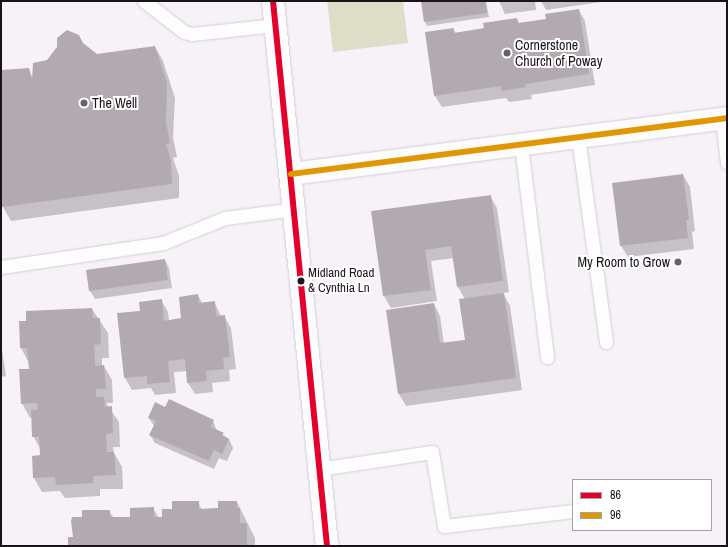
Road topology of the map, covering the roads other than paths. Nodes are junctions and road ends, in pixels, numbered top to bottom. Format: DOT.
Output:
graph roads {
  1 [pos="144,1"];
  2 [pos="273,1"];
  3 [pos="276,25"];
  4 [pos="724,118"];
  5 [pos="578,137"];
  6 [pos="521,144"];
  7 [pos="727,163"];
  8 [pos="291,174"];
  9 [pos="294,210"];
  10 [pos="1,266"];
  11 [pos="606,342"];
  12 [pos="547,357"];
  13 [pos="319,469"];
  14 [pos="572,511"];
  15 [pos="327,546"];
  1 -- 3 [label="lane"];
  2 -- 3 [label="main road"];
  3 -- 8 [label="main road"];
  4 -- 5 [label="main road"];
  4 -- 7 [label="lane"];
  5 -- 6 [label="main road"];
  5 -- 11 [label="lane"];
  6 -- 8 [label="main road"];
  6 -- 12 [label="lane"];
  8 -- 9 [label="main road"];
  9 -- 10 [label="lane"];
  9 -- 13 [label="main road"];
  13 -- 14 [label="lane"];
  13 -- 15 [label="main road"];
}
